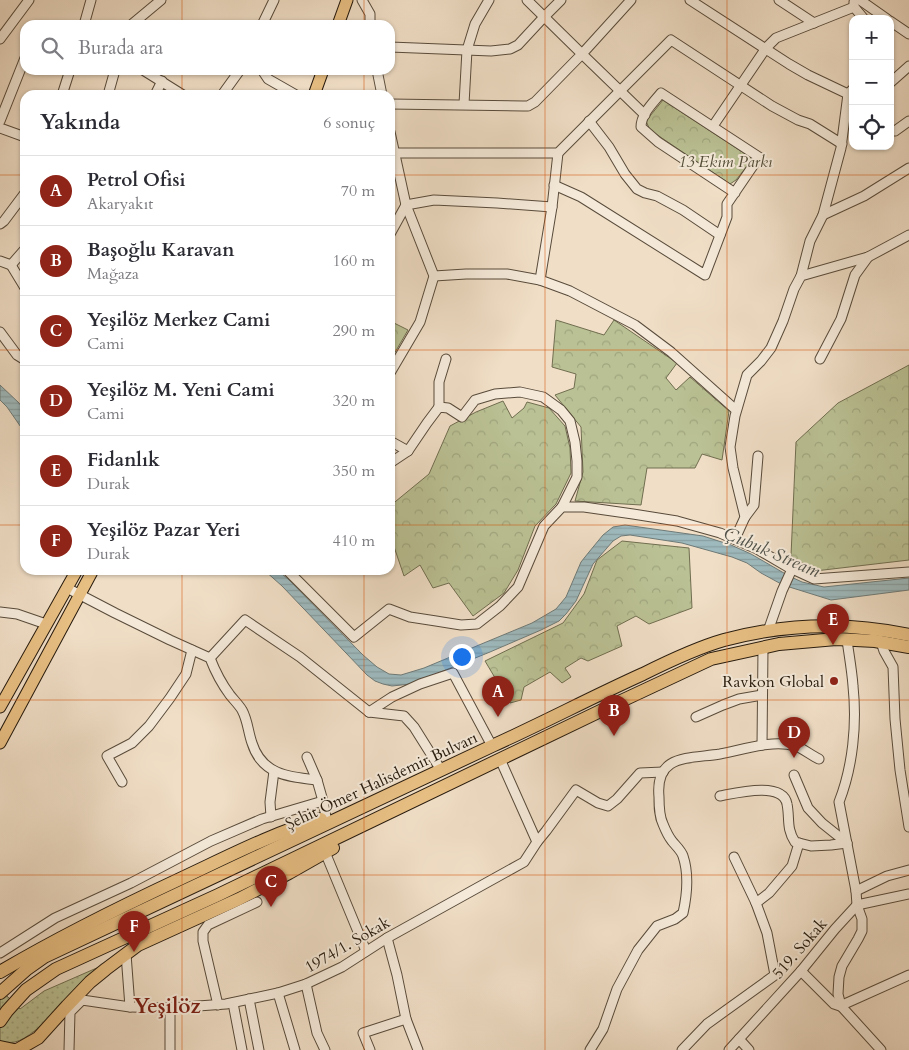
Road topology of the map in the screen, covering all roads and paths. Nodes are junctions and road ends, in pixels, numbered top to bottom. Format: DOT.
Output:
graph roads {
  1 [pos="29,0"];
  2 [pos="91,0"];
  3 [pos="161,0"];
  4 [pos="274,0"];
  5 [pos="346,0"];
  6 [pos="362,0"];
  7 [pos="489,0"];
  8 [pos="527,0"];
  9 [pos="561,0"];
  10 [pos="631,0"];
  11 [pos="690,0"];
  12 [pos="780,0"];
  13 [pos="856,2"];
  14 [pos="862,15"];
  15 [pos="880,15"];
  16 [pos="544,17"];
  17 [pos="85,20"];
  18 [pos="137,20"];
  19 [pos="264,20"];
  20 [pos="340,20"];
  21 [pos="370,20"];
  22 [pos="814,23"];
  23 [pos="894,24"];
  24 [pos="909,34"];
  25 [pos="0,39"];
  26 [pos="395,47"];
  27 [pos="765,49"];
  28 [pos="467,50"];
  29 [pos="582,54"];
  30 [pos="909,66"];
  31 [pos="20,71"];
  32 [pos="68,75"];
  33 [pos="114,75"];
  34 [pos="152,75"];
  35 [pos="236,75"];
  36 [pos="265,75"];
  37 [pos="321,75"];
  38 [pos="378,75"];
  39 [pos="894,79"];
  40 [pos="162,81"];
  41 [pos="741,85"];
  42 [pos="64,90"];
  43 [pos="109,90"];
  44 [pos="158,90"];
  45 [pos="176,90"];
  46 [pos="226,90"];
  47 [pos="287,90"];
  48 [pos="316,90"];
  49 [pos="381,90"];
  50 [pos="620,91"];
  51 [pos="849,91"];
  52 [pos="849,98"];
  53 [pos="395,104"];
  54 [pos="464,104"];
  55 [pos="645,115"];
  56 [pos="0,121"];
  57 [pos="589,121"];
  58 [pos="909,121"];
  59 [pos="713,126"];
  60 [pos="0,128"];
  61 [pos="895,131"];
  62 [pos="20,135"];
  63 [pos="842,144"];
  64 [pos="558,152"];
  65 [pos="395,153"];
  66 [pos="909,168"];
  67 [pos="554,185"];
  68 [pos="735,193"];
  69 [pos="20,198"];
  70 [pos="406,206"];
  71 [pos="552,207"];
  72 [pos="4,215"];
  73 [pos="823,215"];
  74 [pos="0,224"];
  75 [pos="395,225"];
  76 [pos="720,235"];
  77 [pos="909,235"];
  78 [pos="20,255"];
  79 [pos="868,257"];
  80 [pos="0,261"];
  81 [pos="11,265"];
  82 [pos="434,276"];
  83 [pos="801,276"];
  84 [pos="20,280"];
  85 [pos="540,280"];
  86 [pos="0,332"];
  87 [pos="20,357"];
  88 [pos="446,359"];
  89 [pos="820,359"];
  90 [pos="395,364"];
  91 [pos="439,408"];
  92 [pos="736,410"];
  93 [pos="395,444"];
  94 [pos="408,451"];
  95 [pos="758,456"];
  96 [pos="395,460"];
  97 [pos="562,507"];
  98 [pos="745,516"];
  99 [pos="735,539"];
  100 [pos="909,572"];
  101 [pos="791,573"];
  102 [pos="74,575"];
  103 [pos="90,575"];
  104 [pos="292,575"];
  105 [pos="67,588"];
  106 [pos="80,594"];
  107 [pos="0,612"];
  108 [pos="46,624"];
  109 [pos="768,631"];
  110 [pos="909,635"];
  111 [pos="847,640"];
  112 [pos="881,642"];
  113 [pos="909,647"];
  114 [pos="763,648"];
  115 [pos="192,650"];
  116 [pos="210,658"];
  117 [pos="762,695"];
  118 [pos="0,707"];
  119 [pos="368,712"];
  120 [pos="696,717"];
  121 [pos="0,743"];
  122 [pos="762,745"];
  123 [pos="492,746"];
  124 [pos="307,757"];
  125 [pos="500,759"];
  126 [pos="819,759"];
  127 [pos="441,770"];
  128 [pos="274,771"];
  129 [pos="662,772"];
  130 [pos="794,775"];
  131 [pos="318,780"];
  132 [pos="122,782"];
  133 [pos="720,796"];
  134 [pos="323,801"];
  135 [pos="364,806"];
  136 [pos="382,816"];
  137 [pos="271,817"];
  138 [pos="326,817"];
  139 [pos="909,827"];
  140 [pos="536,842"];
  141 [pos="847,842"];
  142 [pos="799,843"];
  143 [pos="325,852"];
  144 [pos="734,857"];
  145 [pos="909,870"];
  146 [pos="856,891"];
  147 [pos="909,894"];
  148 [pos="257,902"];
  149 [pos="756,903"];
  150 [pos="857,905"];
  151 [pos="387,938"];
  152 [pos="366,951"];
  153 [pos="0,953"];
  154 [pos="126,954"];
  155 [pos="801,971"];
  156 [pos="0,972"];
  157 [pos="909,975"];
  158 [pos="306,984"];
  159 [pos="0,993"];
  160 [pos="278,993"];
  161 [pos="249,999"];
  162 [pos="233,1003"];
  163 [pos="218,1005"];
  164 [pos="841,1006"];
  165 [pos="130,1007"];
  166 [pos="170,1008"];
  167 [pos="406,1019"];
  168 [pos="0,1021"];
  169 [pos="739,1039"];
  170 [pos="0,1047"];
  171 [pos="876,1049"];
  172 [pos="15,1050"];
  173 [pos="69,1050"];
  174 [pos="170,1050"];
  175 [pos="242,1050"];
  176 [pos="259,1050"];
  177 [pos="295,1050"];
  178 [pos="325,1050"];
  179 [pos="370,1050"];
  180 [pos="418,1050"];
  181 [pos="590,1050"];
  182 [pos="682,1050"];
  183 [pos="729,1050"];
  184 [pos="749,1050"];
  1 -- 25 [label="street"];
  2 -- 17 [label="street"];
  3 -- 18 [label="street"];
  4 -- 19 [label="street"];
  5 -- 20 [label="main road"];
  6 -- 21 [label="street"];
  7 -- 28 [label="street"];
  8 -- 16 [label="street"];
  9 -- 16 [label="street"];
  10 -- 29 [label="street"];
  11 -- 27 [label="street"];
  12 -- 22 [label="street"];
  13 -- 14 [label="street"];
  13 -- 15 [label="street"];
  13 -- 22 [label="street"];
  16 -- 28 [label="street"];
  16 -- 29 [label="street"];
  22 -- 27 [label="street"];
  23 -- 24 [label="street"];
  26 -- 28 [label="street"];
  27 -- 41 [label="street"];
  27 -- 51 [label="street"];
  28 -- 54 [label="street"];
  29 -- 50 [label="street"];
  29 -- 54 [label="street"];
  30 -- 39 [label="street"];
  31 -- 56 [label="street"];
  32 -- 42 [label="street"];
  33 -- 43 [label="street"];
  34 -- 40 [label="street"];
  35 -- 46 [label="street"];
  36 -- 47 [label="street"];
  37 -- 48 [label="main road"];
  38 -- 49 [label="street"];
  40 -- 44 [label="street"];
  40 -- 45 [label="street"];
  41 -- 50 [label="street"];
  41 -- 59 [label="street"];
  41 -- 63 [label="street"];
  50 -- 55 [label="street"];
  50 -- 57 [label="street"];
  52 -- 63 [label="street"];
  53 -- 54 [label="street"];
  55 -- 59 [label="street"];
  55 -- 68 [label="street"];
  57 -- 64 [label="street"];
  57 -- 76 [label="street"];
  58 -- 61 [label="street"];
  59 -- 68 [label="street"];
  60 -- 62 [label="street"];
  63 -- 73 [label="street"];
  64 -- 65 [label="street"];
  64 -- 67 [label="street"];
  65 -- 70 [label="street"];
  66 -- 73 [label="street"];
  67 -- 71 [label="street"];
  67 -- 76 [label="street"];
  68 -- 76 [label="street"];
  69 -- 72 [label="street"];
  70 -- 71 [label="street"];
  70 -- 75 [label="street"];
  70 -- 82 [label="street"];
  71 -- 85 [label="street"];
  72 -- 74 [label="street"];
  73 -- 83 [label="street"];
  77 -- 79 [label="street"];
  78 -- 81 [label="street"];
  79 -- 83 [label="street"];
  79 -- 89 [label="street"];
  80 -- 81 [label="street"];
  81 -- 84 [label="street"];
  82 -- 85 [label="street"];
  82 -- 90 [label="street"];
  83 -- 92 [label="street"];
  85 -- 92 [label="street"];
  86 -- 87 [label="street"];
  88 -- 91 [label="street"];
  91 -- 94 [label="street"];
  91 -- 97 [label="street"];
  92 -- 98 [label="street"];
  93 -- 94 [label="street"];
  94 -- 96 [label="street"];
  95 -- 98 [label="street"];
  97 -- 99 [label="street"];
  97 -- 104 [label="street"];
  98 -- 99 [label="street"];
  99 -- 101 [label="street"];
  100 -- 101 [label="street"];
  101 -- 109 [label="street"];
  102 -- 105 [label="main road"];
  103 -- 106 [label="main road"];
  105 -- 106 [label="street"];
  105 -- 108 [label="main road"];
  106 -- 115 [label="street"];
  106 -- 121 [label="main road"];
  107 -- 108 [label="street"];
  108 -- 118 [label="main road"];
  109 -- 110 [label="highway, Şehit Ömer Halisdemir Bulvarı"];
  109 -- 123 [label="highway, Şehit Ömer Halisdemir Bulvarı"];
  111 -- 112 [label="highway, Şehit Ömer Halisdemir Bulvarı"];
  111 -- 114 [label="highway, Şehit Ömer Halisdemir Bulvarı"];
  111 -- 141 [label="street"];
  112 -- 113 [label="highway, Şehit Ömer Halisdemir Bulvarı"];
  112 -- 139 [label="street"];
  114 -- 117 [label="street"];
  114 -- 125 [label="highway, Şehit Ömer Halisdemir Bulvarı"];
  115 -- 116 [label="street"];
  115 -- 132 [label="street"];
  116 -- 119 [label="street"];
  116 -- 128 [label="street"];
  117 -- 120 [label="street"];
  117 -- 122 [label="street"];
  119 -- 123 [label="street"];
  119 -- 127 [label="street"];
  122 -- 126 [label="street"];
  122 -- 129 [label="street"];
  123 -- 127 [label="highway, Şehit Ömer Halisdemir Bulvarı"];
  124 -- 131 [label="street"];
  125 -- 136 [label="highway, Şehit Ömer Halisdemir Bulvarı"];
  125 -- 140 [label="street"];
  127 -- 135 [label="highway, Şehit Ömer Halisdemir Bulvarı"];
  128 -- 131 [label="street"];
  128 -- 137 [label="street"];
  129 -- 140 [label="street"];
  129 -- 181 [label="street"];
  130 -- 141 [label="street"];
  131 -- 134 [label="street"];
  133 -- 142 [label="street"];
  134 -- 137 [label="street"];
  134 -- 138 [label="street"];
  135 -- 138 [label="highway"];
  135 -- 159 [label="highway, Şehit Ömer Halisdemir Bulvarı"];
  136 -- 143 [label="highway, Şehit Ömer Halisdemir Bulvarı"];
  136 -- 168 [label="highway, Şehit Ömer Halisdemir Bulvarı"];
  137 -- 153 [label="street"];
  138 -- 156 [label="highway"];
  140 -- 151 [label="street, 1974/1. Sokak"];
  141 -- 142 [label="street"];
  141 -- 146 [label="street"];
  142 -- 149 [label="street"];
  143 -- 152 [label="street"];
  143 -- 154 [label="highway, Şehit Ömer Halisdemir Bulvarı"];
  144 -- 149 [label="street"];
  145 -- 146 [label="street"];
  146 -- 150 [label="street"];
  147 -- 150 [label="street"];
  148 -- 163 [label="street"];
  149 -- 182 [label="street"];
  150 -- 155 [label="street, 519. Sokak"];
  150 -- 164 [label="street"];
  151 -- 152 [label="street, 1974/1. Sokak"];
  151 -- 167 [label="street"];
  152 -- 158 [label="street, 1974/1. Sokak"];
  154 -- 165 [label="street"];
  154 -- 172 [label="highway, Şehit Ömer Halisdemir Bulvarı"];
  155 -- 164 [label="street"];
  155 -- 169 [label="street, 519. Sokak"];
  157 -- 164 [label="street"];
  158 -- 160 [label="street, 1974/1. Sokak"];
  158 -- 178 [label="street"];
  160 -- 161 [label="street, 1974/1. Sokak"];
  160 -- 177 [label="street"];
  161 -- 162 [label="street, 1974/1. Sokak"];
  161 -- 176 [label="street"];
  162 -- 163 [label="street, 1974/1. Sokak"];
  162 -- 175 [label="street"];
  163 -- 166 [label="street, 1974/1. Sokak"];
  164 -- 171 [label="street"];
  165 -- 166 [label="street, 1974/1. Sokak"];
  165 -- 173 [label="street, 1974/1. Sokak"];
  166 -- 174 [label="street"];
  167 -- 179 [label="street"];
  167 -- 180 [label="street"];
  169 -- 183 [label="street, 519. Sokak"];
  169 -- 184 [label="street"];
  170 -- 172 [label="highway"];
}
